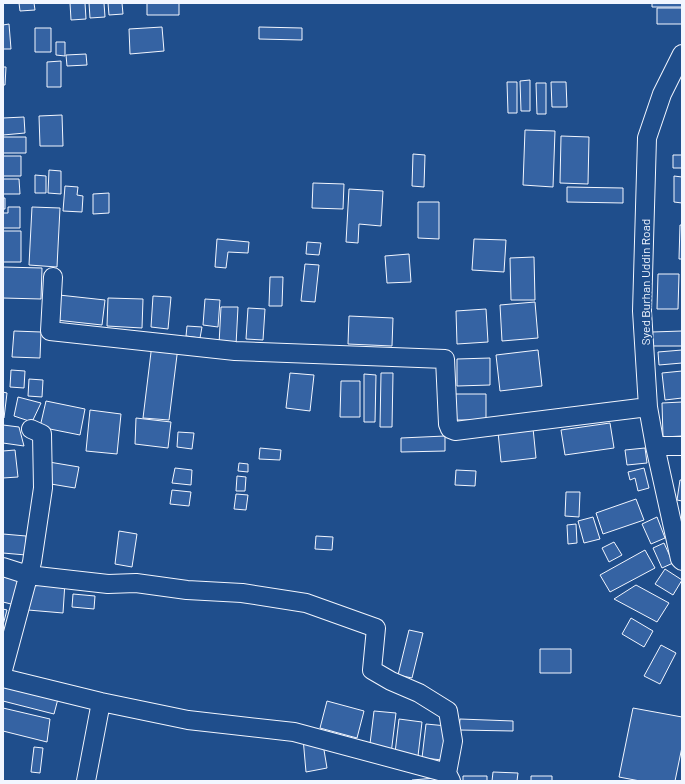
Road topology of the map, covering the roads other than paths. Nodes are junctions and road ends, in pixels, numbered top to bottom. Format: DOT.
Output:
graph roads {
  1 [pos="680,65"];
  2 [pos="53,277"];
  3 [pos="648,407"];
  4 [pos="31,429"];
  5 [pos="655,446"];
  6 [pos="682,446"];
  7 [pos="682,560"];
  8 [pos="3,567"];
  9 [pos="28,575"];
  10 [pos="4,661"];
  11 [pos="3,678"];
  12 [pos="101,702"];
  13 [pos="449,777"];
  14 [pos="86,781"];
  1 -- 3 [label="street, Syed Burhan Uddin Road"];
  2 -- 3 [label="street"];
  3 -- 5 [label="street, Syed Burhan Uddin Road"];
  4 -- 9 [label="street"];
  5 -- 6 [label="street"];
  5 -- 7 [label="street, Syed Burhan Uddin Road"];
  8 -- 9 [label="street"];
  9 -- 10 [label="street"];
  9 -- 13 [label="street"];
  11 -- 12 [label="street"];
  12 -- 13 [label="street"];
  12 -- 14 [label="street"];
}
